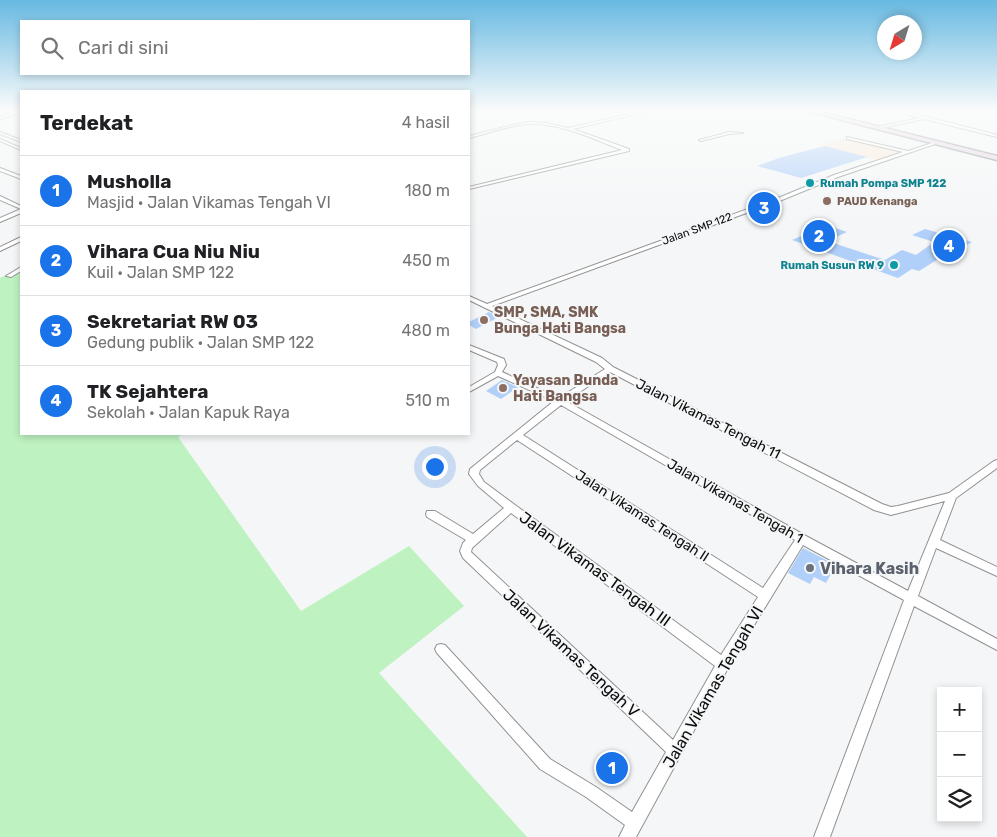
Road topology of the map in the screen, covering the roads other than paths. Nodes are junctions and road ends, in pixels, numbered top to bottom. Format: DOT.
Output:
graph roads {
  1 [pos="627,150"];
  2 [pos="899,150"];
  3 [pos="913,150"];
  4 [pos="965,150"];
  5 [pos="907,152"];
  6 [pos="997,158"];
  7 [pos="0,169"];
  8 [pos="20,178"];
  9 [pos="470,188"];
  10 [pos="0,198"];
  11 [pos="20,209"];
  12 [pos="20,210"];
  13 [pos="0,220"];
  14 [pos="20,239"];
  15 [pos="0,249"];
  16 [pos="20,270"];
  17 [pos="9,276"];
  18 [pos="470,298"];
  19 [pos="486,306"];
  20 [pos="470,346"];
  21 [pos="501,361"];
  22 [pos="610,369"];
  23 [pos="498,373"];
  24 [pos="470,389"];
  25 [pos="560,402"];
  26 [pos="518,436"];
  27 [pos="997,463"];
  28 [pos="475,470"];
  29 [pos="952,496"];
  30 [pos="511,508"];
  31 [pos="430,514"];
  32 [pos="802,539"];
  33 [pos="474,540"];
  34 [pos="933,542"];
  35 [pos="467,555"];
  36 [pos="997,572"];
  37 [pos="766,596"];
  38 [pos="911,598"];
  39 [pos="997,645"];
  40 [pos="442,649"];
  41 [pos="723,664"];
  42 [pos="674,750"];
  43 [pos="635,822"];
  44 [pos="627,837"];
  45 [pos="822,837"];
  1 -- 9 [label="street"];
  2 -- 5 [label="street"];
  3 -- 5 [label="street, Jalan SMP 122"];
  4 -- 6 [label="main road"];
  5 -- 19 [label="street, Jalan SMP 122"];
  7 -- 8 [label="street"];
  10 -- 11 [label="street"];
  12 -- 13 [label="street"];
  14 -- 15 [label="street"];
  16 -- 17 [label="street"];
  18 -- 19 [label="street, Jalan Vikamas Tengah 11"];
  19 -- 22 [label="street, Jalan Vikamas Tengah 11"];
  20 -- 21 [label="street"];
  21 -- 23 [label="street"];
  22 -- 25 [label="street"];
  22 -- 29 [label="street, Jalan Vikamas Tengah 11"];
  23 -- 24 [label="street"];
  23 -- 25 [label="street, Jalan Vikamas Tengah 1"];
  25 -- 26 [label="street"];
  25 -- 32 [label="street, Jalan Vikamas Tengah 1"];
  26 -- 28 [label="street"];
  26 -- 37 [label="street, Jalan Vikamas Tengah II"];
  27 -- 29 [label="street"];
  28 -- 30 [label="street, Jalan Vikamas Tengah III"];
  29 -- 34 [label="street"];
  30 -- 33 [label="street"];
  30 -- 41 [label="street, Jalan Vikamas Tengah III"];
  31 -- 33 [label="street"];
  32 -- 37 [label="street, Jalan Vikamas Tengah VI"];
  32 -- 38 [label="street, Jalan Vikamas Tengah 1"];
  33 -- 35 [label="street"];
  34 -- 36 [label="street"];
  34 -- 38 [label="street"];
  35 -- 42 [label="street, Jalan Vikamas Tengah V"];
  37 -- 41 [label="street, Jalan Vikamas Tengah VI"];
  38 -- 39 [label="street, Jalan Vikamas Tengah 1"];
  38 -- 45 [label="street"];
  40 -- 43 [label="street"];
  41 -- 42 [label="street, Jalan Vikamas Tengah VI"];
  42 -- 43 [label="street, Jalan Vikamas Tengah VI"];
  43 -- 44 [label="street, Jalan Vikamas Tengah VI"];
}
